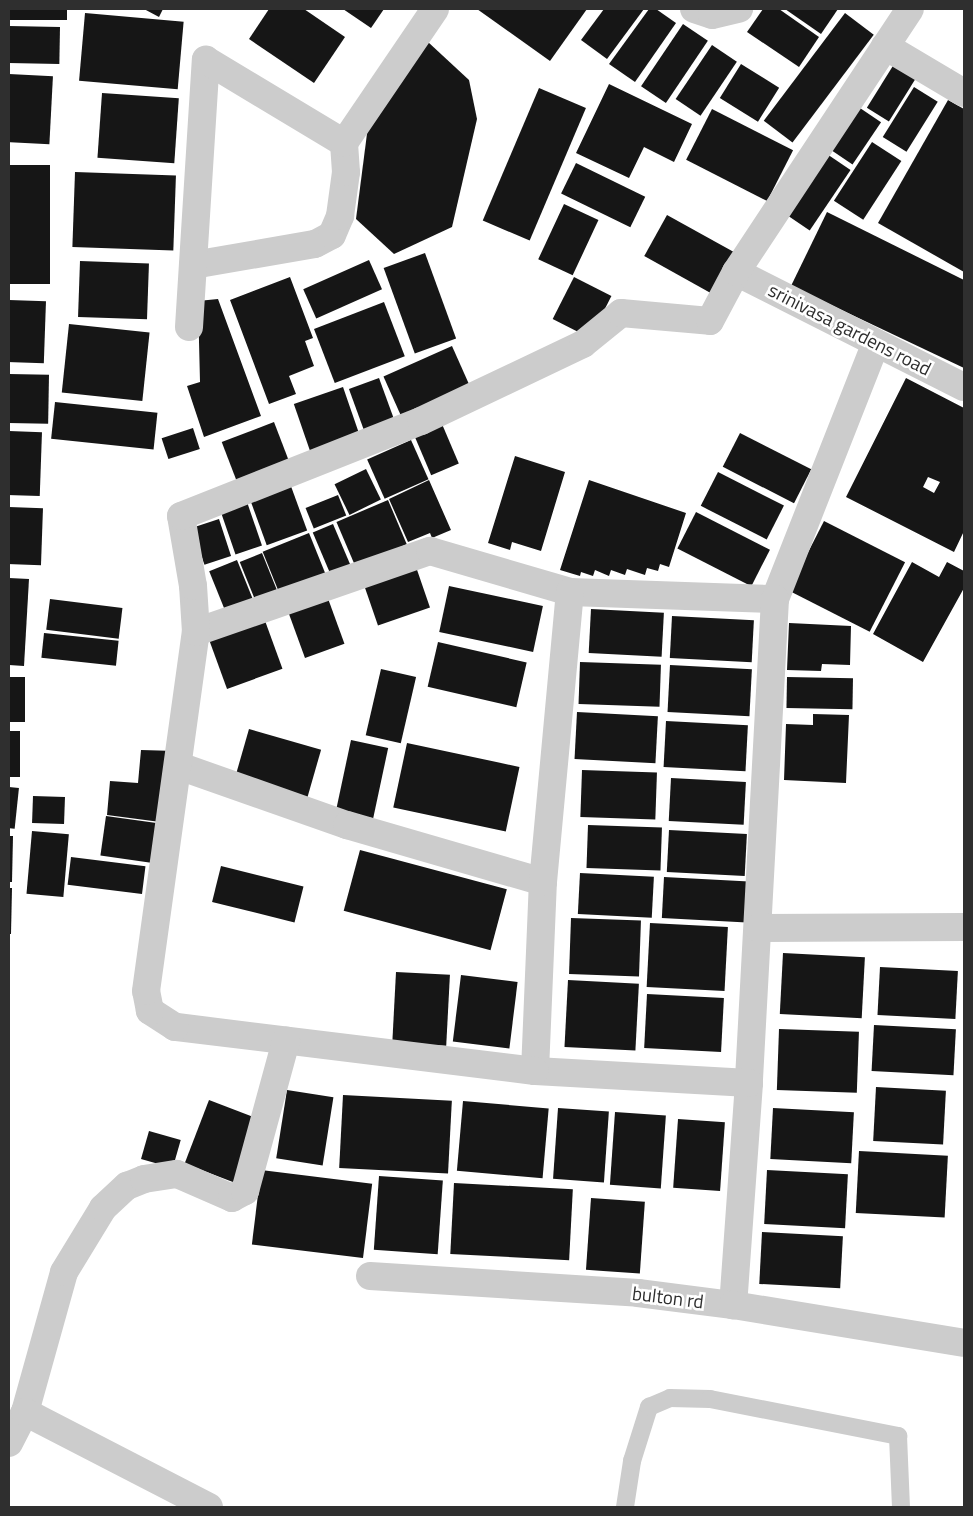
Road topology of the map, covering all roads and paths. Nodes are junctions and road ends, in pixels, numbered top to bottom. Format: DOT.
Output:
graph roads {
  1 [pos="435,9"];
  2 [pos="694,9"];
  3 [pos="739,9"];
  4 [pos="910,9"];
  5 [pos="885,46"];
  6 [pos="964,93"];
  7 [pos="344,143"];
  8 [pos="193,265"];
  9 [pos="736,272"];
  10 [pos="188,327"];
  11 [pos="876,343"];
  12 [pos="964,387"];
  13 [pos="570,592"];
  14 [pos="775,599"];
  15 [pos="196,632"];
  16 [pos="179,766"];
  17 [pos="543,882"];
  18 [pos="964,927"];
  19 [pos="758,928"];
  20 [pos="286,1041"];
  21 [pos="535,1071"];
  22 [pos="749,1083"];
  23 [pos="370,1276"];
  24 [pos="732,1304"];
  25 [pos="964,1343"];
  26 [pos="25,1412"];
  27 [pos="9,1443"];
  28 [pos="209,1507"];
  29 [pos="625,1507"];
  30 [pos="901,1507"];
  1 -- 7 [label="street"];
  2 -- 3 [label="street"];
  4 -- 5 [label="street"];
  5 -- 6 [label="street"];
  5 -- 9 [label="street"];
  7 -- 8 [label="street"];
  7 -- 8 [label="street"];
  8 -- 10 [label="street"];
  9 -- 11 [label="street, srinivasa gardens road"];
  9 -- 15 [label="street"];
  11 -- 12 [label="street, srinivasa gardens road"];
  11 -- 14 [label="street"];
  13 -- 14 [label="street"];
  13 -- 15 [label="street"];
  13 -- 17 [label="street"];
  14 -- 19 [label="street"];
  15 -- 16 [label="street"];
  16 -- 17 [label="street"];
  16 -- 20 [label="street"];
  17 -- 21 [label="street"];
  18 -- 19 [label="street"];
  19 -- 22 [label="street"];
  20 -- 21 [label="street"];
  20 -- 26 [label="street"];
  21 -- 22 [label="street"];
  22 -- 24 [label="street"];
  23 -- 24 [label="street, bulton rd"];
  24 -- 25 [label="street, bulton rd"];
  26 -- 27 [label="street"];
  26 -- 28 [label="street"];
  29 -- 30 [label="lane"];
}
